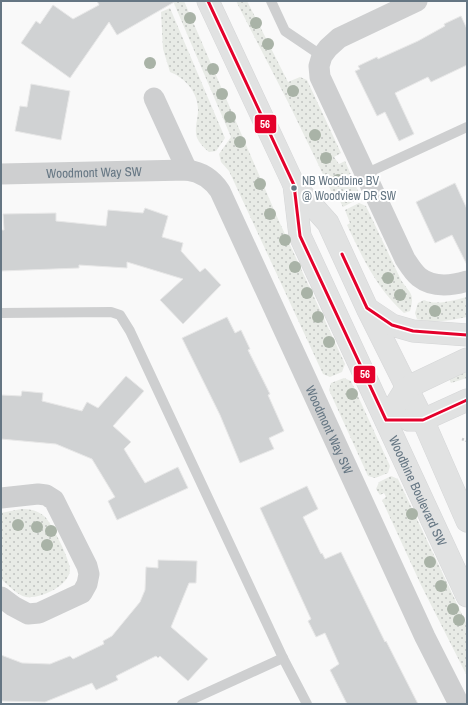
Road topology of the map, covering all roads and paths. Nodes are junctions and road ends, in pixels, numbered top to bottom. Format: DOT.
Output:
graph roads {
  1 [pos="208,1"];
  2 [pos="270,1"];
  3 [pos="417,1"];
  4 [pos="322,56"];
  5 [pos="154,98"];
  6 [pos="467,127"];
  7 [pos="188,170"];
  8 [pos="1,174"];
  9 [pos="365,174"];
  10 [pos="294,185"];
  11 [pos="467,281"];
  12 [pos="367,308"];
  13 [pos="1,313"];
  14 [pos="467,335"];
  15 [pos="467,359"];
  16 [pos="406,388"];
  17 [pos="467,400"];
  18 [pos="386,420"];
  19 [pos="423,420"];
  20 [pos="462,439"];
  21 [pos="467,441"];
  22 [pos="1,498"];
  23 [pos="467,521"];
  24 [pos="467,596"];
  25 [pos="1,597"];
  26 [pos="283,658"];
  27 [pos="182,704"];
  28 [pos="307,704"];
  29 [pos="459,704"];
  1 -- 10 [label="street, Woodbine Boulevard SW"];
  2 -- 4 [label="lane"];
  3 -- 4 [label="street"];
  4 -- 9 [label="street"];
  5 -- 7 [label="street"];
  6 -- 9 [label="lane"];
  7 -- 8 [label="street, Woodmont Way SW"];
  7 -- 29 [label="street, Woodmont Way SW"];
  9 -- 11 [label="street"];
  10 -- 12 [label="street, Woodbine Boulevard SW"];
  10 -- 18 [label="street, Woodbine Boulevard SW"];
  12 -- 14 [label="street"];
  12 -- 16 [label="street, Woodbine Boulevard SW"];
  13 -- 26 [label="lane"];
  15 -- 16 [label="street"];
  16 -- 18 [label="street"];
  16 -- 19 [label="street, Woodbine Boulevard SW"];
  17 -- 19 [label="street"];
  18 -- 19 [label="street"];
  18 -- 24 [label="street, Woodbine Boulevard SW"];
  19 -- 23 [label="street, Woodbine Boulevard SW"];
  20 -- 21 [label="path"];
  22 -- 25 [label="street"];
  26 -- 27 [label="lane"];
  26 -- 28 [label="lane"];
}
